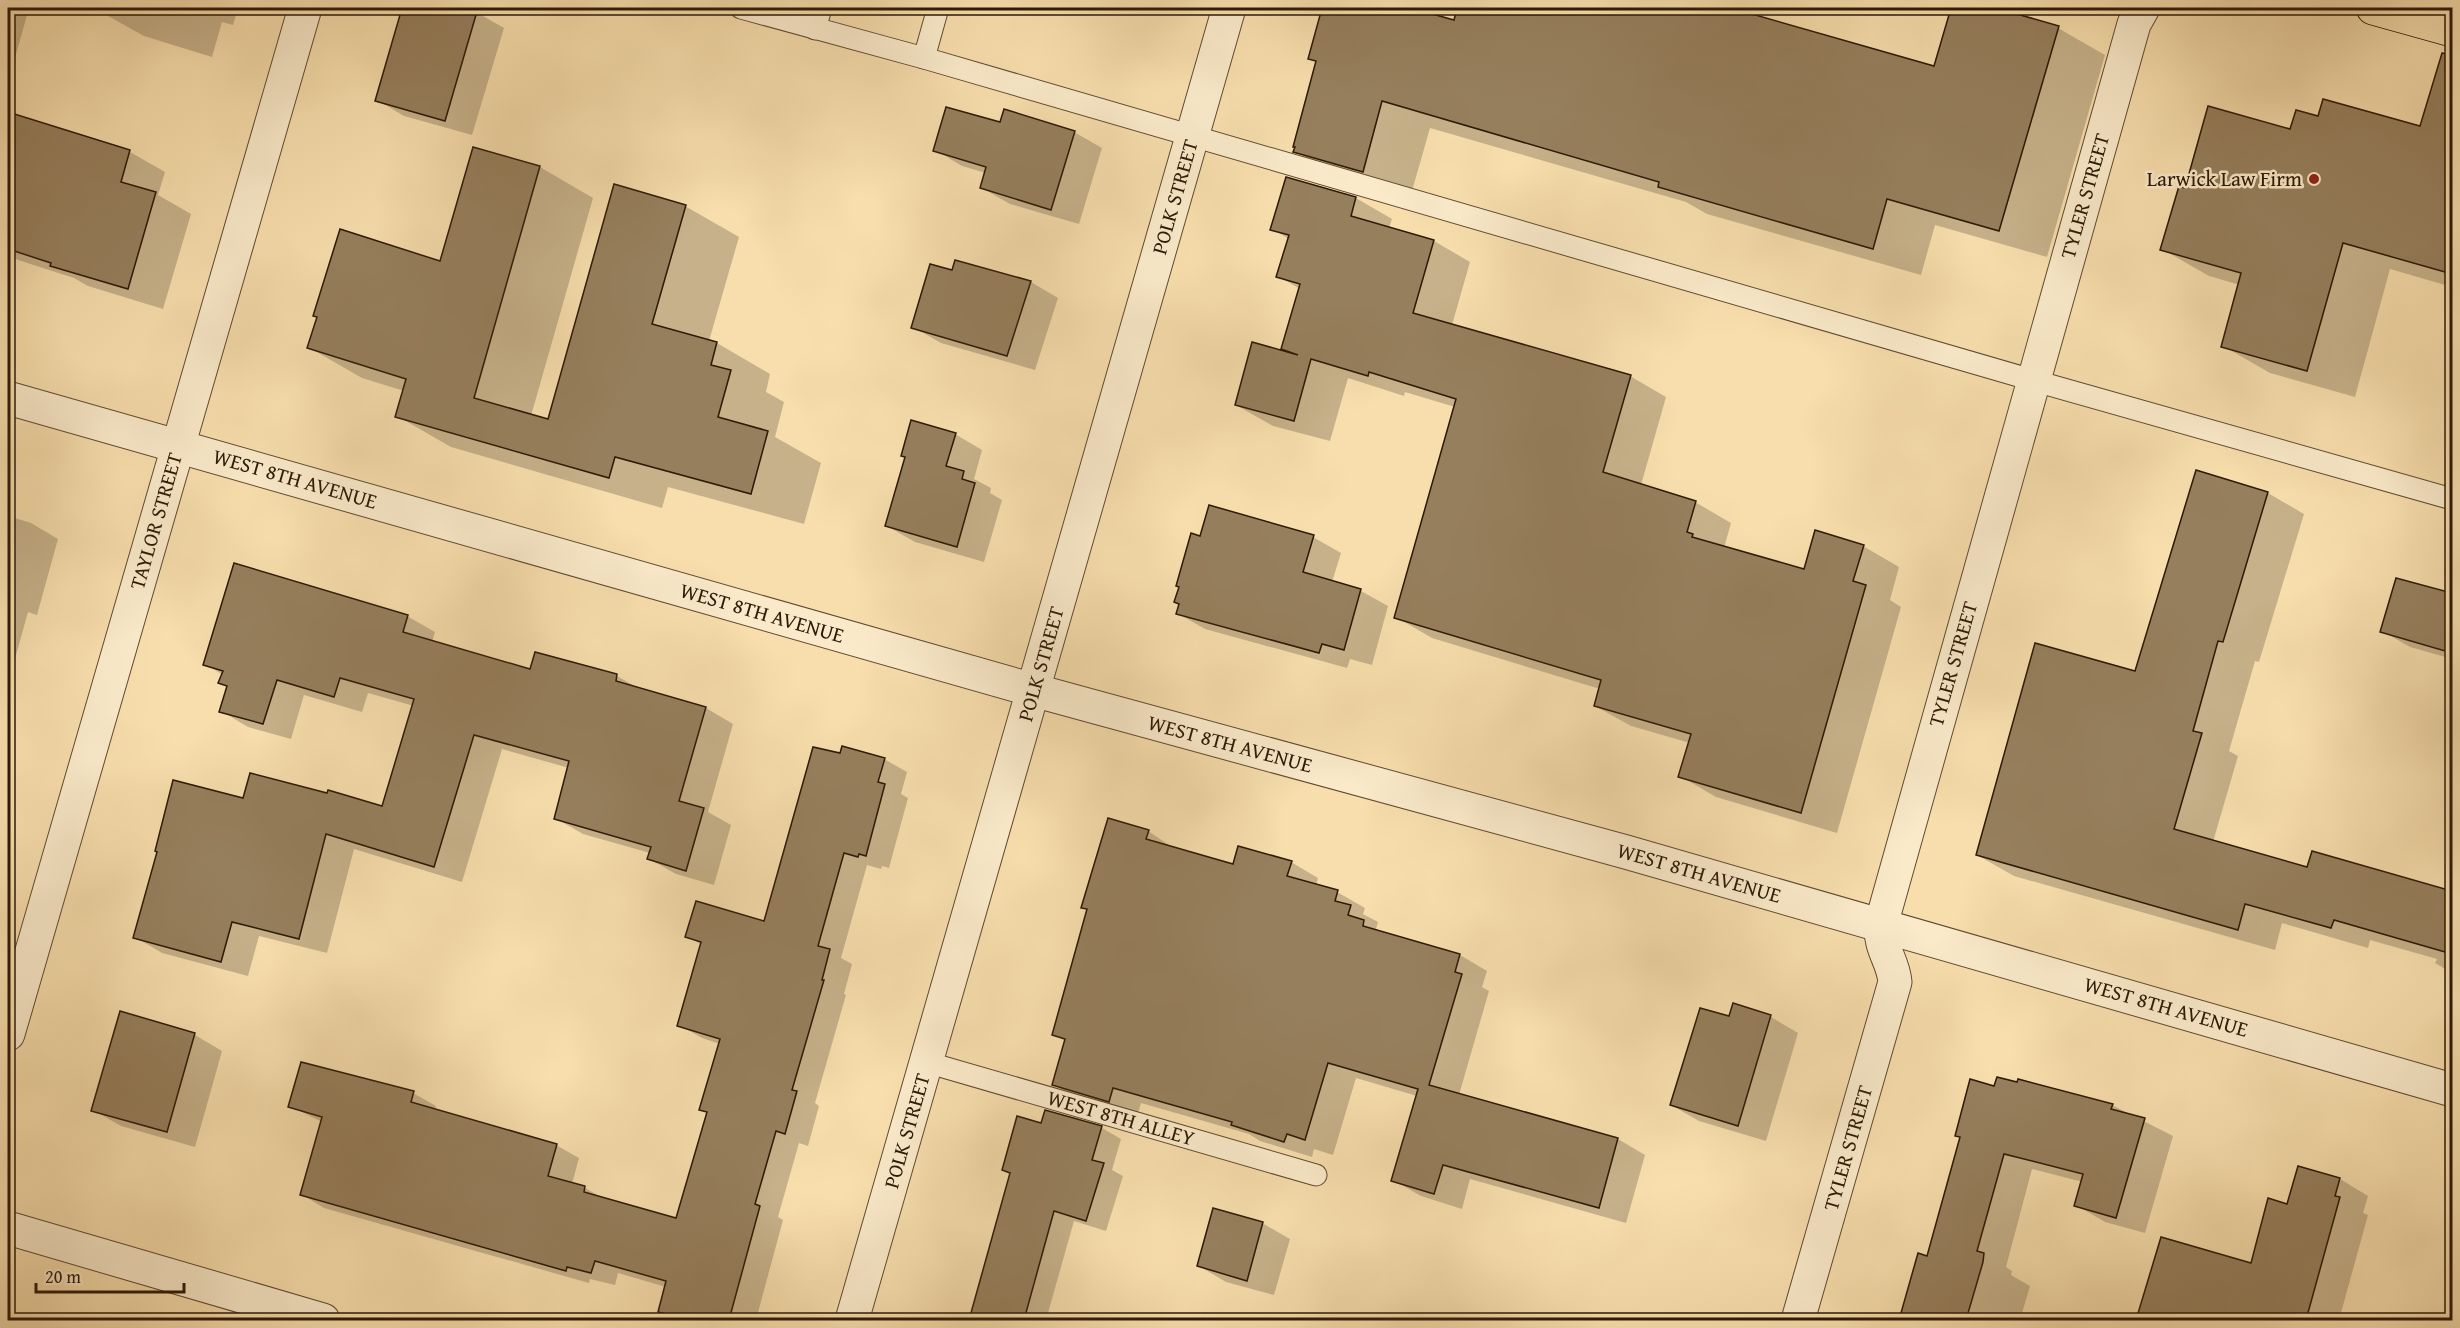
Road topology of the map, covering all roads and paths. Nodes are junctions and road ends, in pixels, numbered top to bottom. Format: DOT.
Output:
graph roads {
  1 [pos="305,8"];
  2 [pos="741,8"];
  3 [pos="821,8"];
  4 [pos="938,8"];
  5 [pos="1229,8"];
  6 [pos="2143,8"];
  7 [pos="2373,8"];
  8 [pos="815,29"];
  9 [pos="2452,30"];
  10 [pos="924,58"];
  11 [pos="1192,136"];
  12 [pos="2032,380"];
  13 [pos="8,398"];
  14 [pos="178,446"];
  15 [pos="2452,499"];
  16 [pos="1033,690"];
  17 [pos="1881,925"];
  18 [pos="8,1034"];
  19 [pos="927,1062"];
  20 [pos="2452,1090"];
  21 [pos="1317,1175"];
  22 [pos="8,1228"];
  23 [pos="323,1320"];
  24 [pos="852,1320"];
  25 [pos="1798,1320"];
  1 -- 14 [label="street, TAYLOR STREET"];
  2 -- 8 [label="lane"];
  3 -- 8 [label="lane"];
  4 -- 10 [label="lane"];
  5 -- 11 [label="street, POLK STREET"];
  6 -- 12 [label="street, TYLER STREET"];
  7 -- 9 [label="main road"];
  8 -- 10 [label="lane"];
  10 -- 11 [label="lane"];
  11 -- 12 [label="lane"];
  11 -- 16 [label="street, POLK STREET"];
  12 -- 15 [label="lane"];
  12 -- 17 [label="street, TYLER STREET"];
  13 -- 14 [label="street, WEST 8TH AVENUE"];
  14 -- 16 [label="street, WEST 8TH AVENUE"];
  14 -- 18 [label="street, TAYLOR STREET"];
  16 -- 17 [label="street, WEST 8TH AVENUE"];
  16 -- 19 [label="street, POLK STREET"];
  17 -- 20 [label="street, WEST 8TH AVENUE"];
  17 -- 25 [label="street, TYLER STREET"];
  19 -- 21 [label="lane, WEST 8TH ALLEY"];
  19 -- 24 [label="street, POLK STREET"];
  22 -- 23 [label="street"];
}
